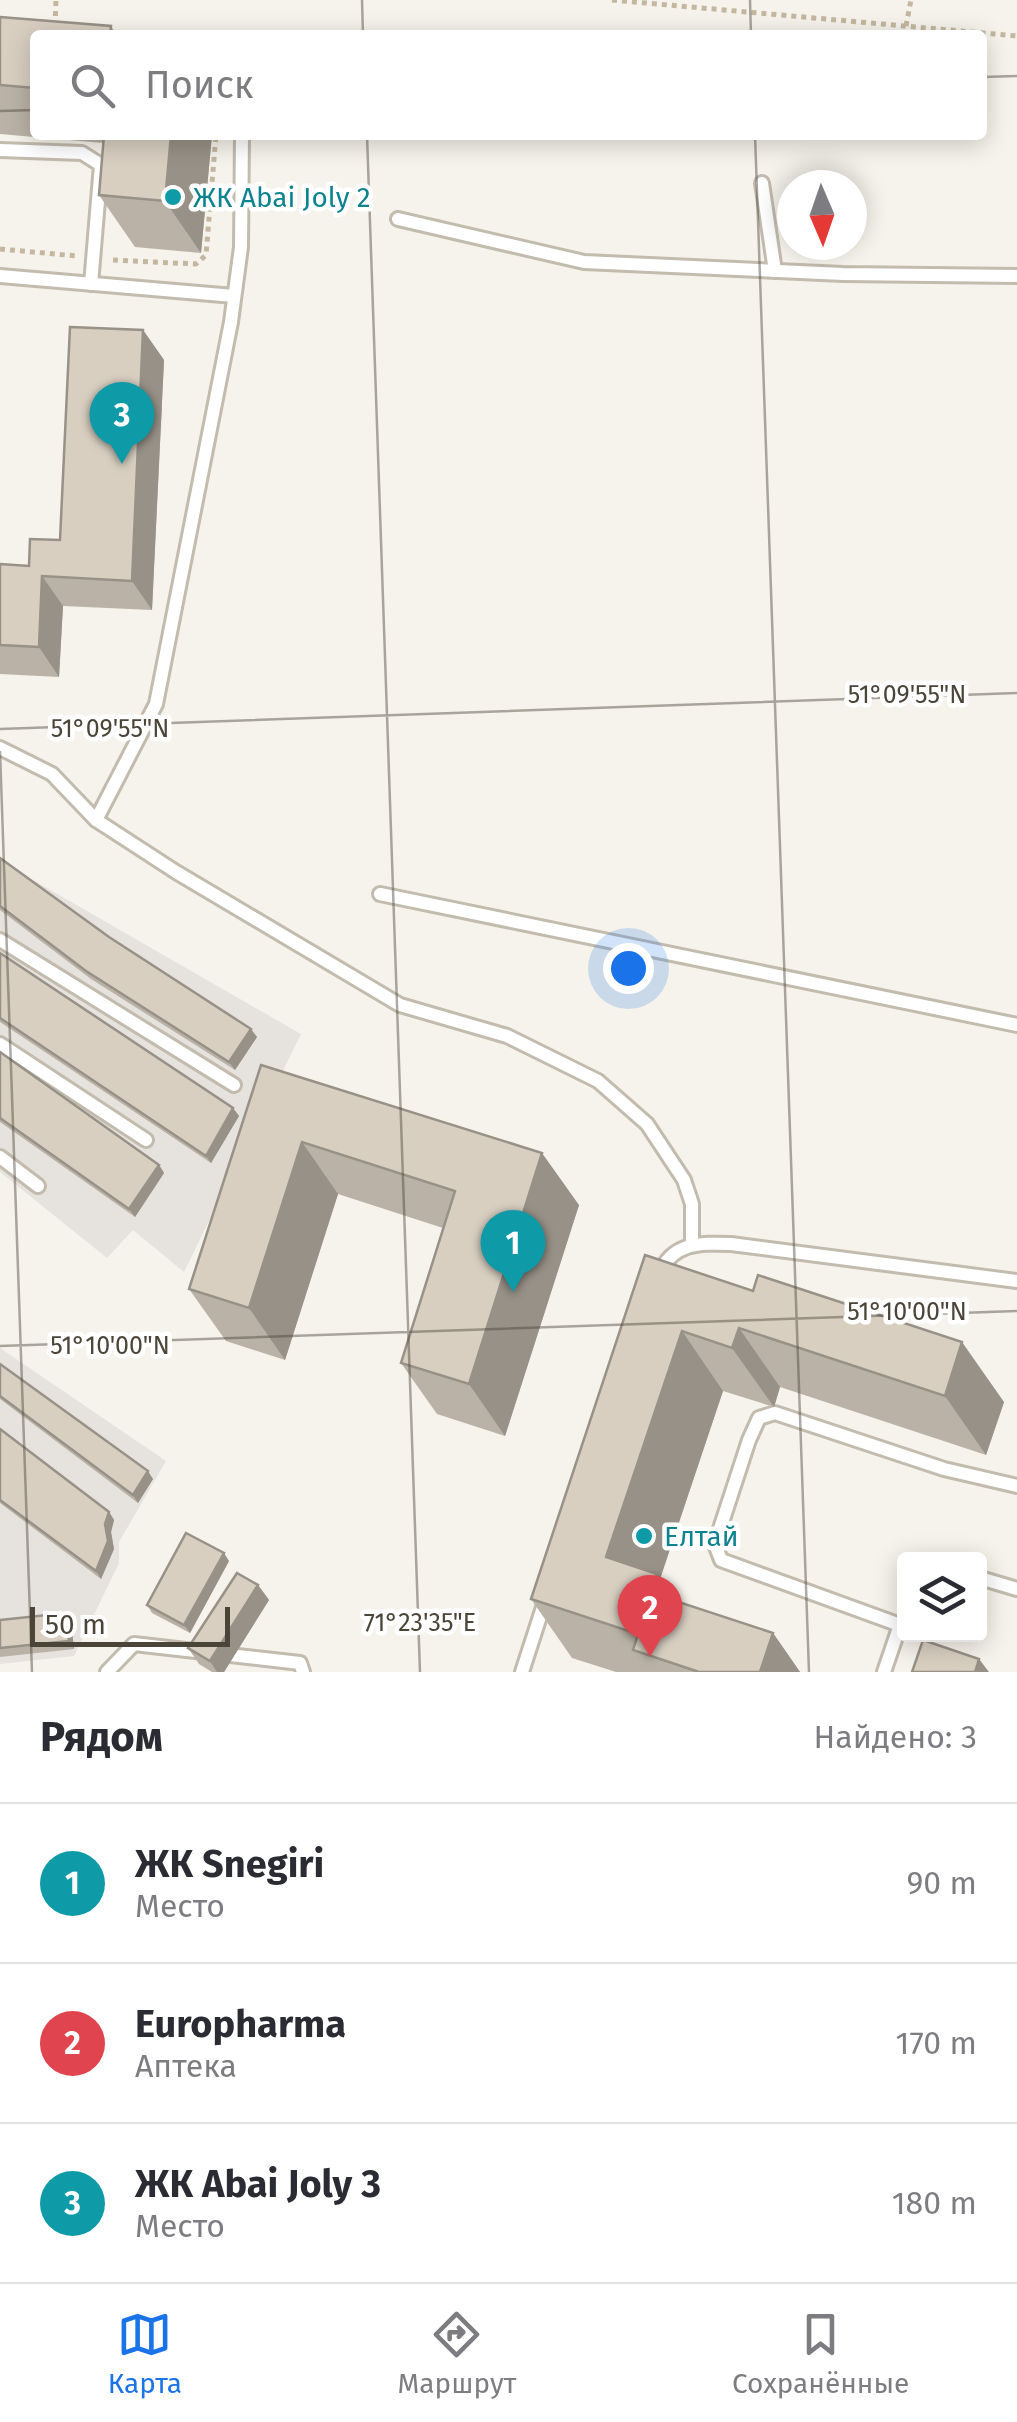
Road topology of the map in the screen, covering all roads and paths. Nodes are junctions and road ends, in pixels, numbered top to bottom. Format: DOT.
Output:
graph roads {
  1 [pos="56,0"];
  2 [pos="612,0"];
  3 [pos="911,0"];
  4 [pos="906,26"];
  5 [pos="54,30"];
  6 [pos="950,30"];
  7 [pos="987,33"];
  8 [pos="1017,36"];
  9 [pos="216,140"];
  10 [pos="242,140"];
  11 [pos="0,150"];
  12 [pos="762,183"];
  13 [pos="398,219"];
  14 [pos="0,249"];
  15 [pos="91,257"];
  16 [pos="775,270"];
  17 [pos="0,276"];
  18 [pos="1017,276"];
  19 [pos="92,284"];
  20 [pos="234,296"];
  21 [pos="0,748"];
  22 [pos="96,820"];
  23 [pos="380,894"];
  24 [pos="0,940"];
  25 [pos="1017,1025"];
  26 [pos="0,1044"];
  27 [pos="234,1085"];
  28 [pos="146,1140"];
  29 [pos="0,1157"];
  30 [pos="38,1186"];
  31 [pos="692,1242"];
  32 [pos="1017,1281"];
  33 [pos="650,1300"];
  34 [pos="1017,1486"];
  35 [pos="987,1580"];
  36 [pos="551,1584"];
  37 [pos="1017,1589"];
  38 [pos="107,1672"];
  39 [pos="303,1672"];
  40 [pos="522,1672"];
  41 [pos="884,1672"];
  1 -- 5 [label="path"];
  2 -- 4 [label="path"];
  3 -- 4 [label="path"];
  4 -- 6 [label="path"];
  7 -- 8 [label="path"];
  9 -- 15 [label="path"];
  10 -- 20 [label="lane"];
  11 -- 15 [label="lane"];
  12 -- 16 [label="lane"];
  13 -- 16 [label="lane"];
  14 -- 15 [label="path"];
  15 -- 19 [label="lane"];
  16 -- 18 [label="lane"];
  17 -- 19 [label="lane"];
  19 -- 20 [label="lane"];
  20 -- 22 [label="lane"];
  21 -- 22 [label="lane"];
  22 -- 31 [label="lane"];
  23 -- 25 [label="lane"];
  24 -- 27 [label="lane"];
  26 -- 28 [label="lane"];
  29 -- 30 [label="lane"];
  31 -- 32 [label="lane"];
  31 -- 33 [label="lane"];
  34 -- 41 [label="lane"];
  35 -- 37 [label="lane"];
  36 -- 40 [label="lane"];
  38 -- 39 [label="lane"];
}
